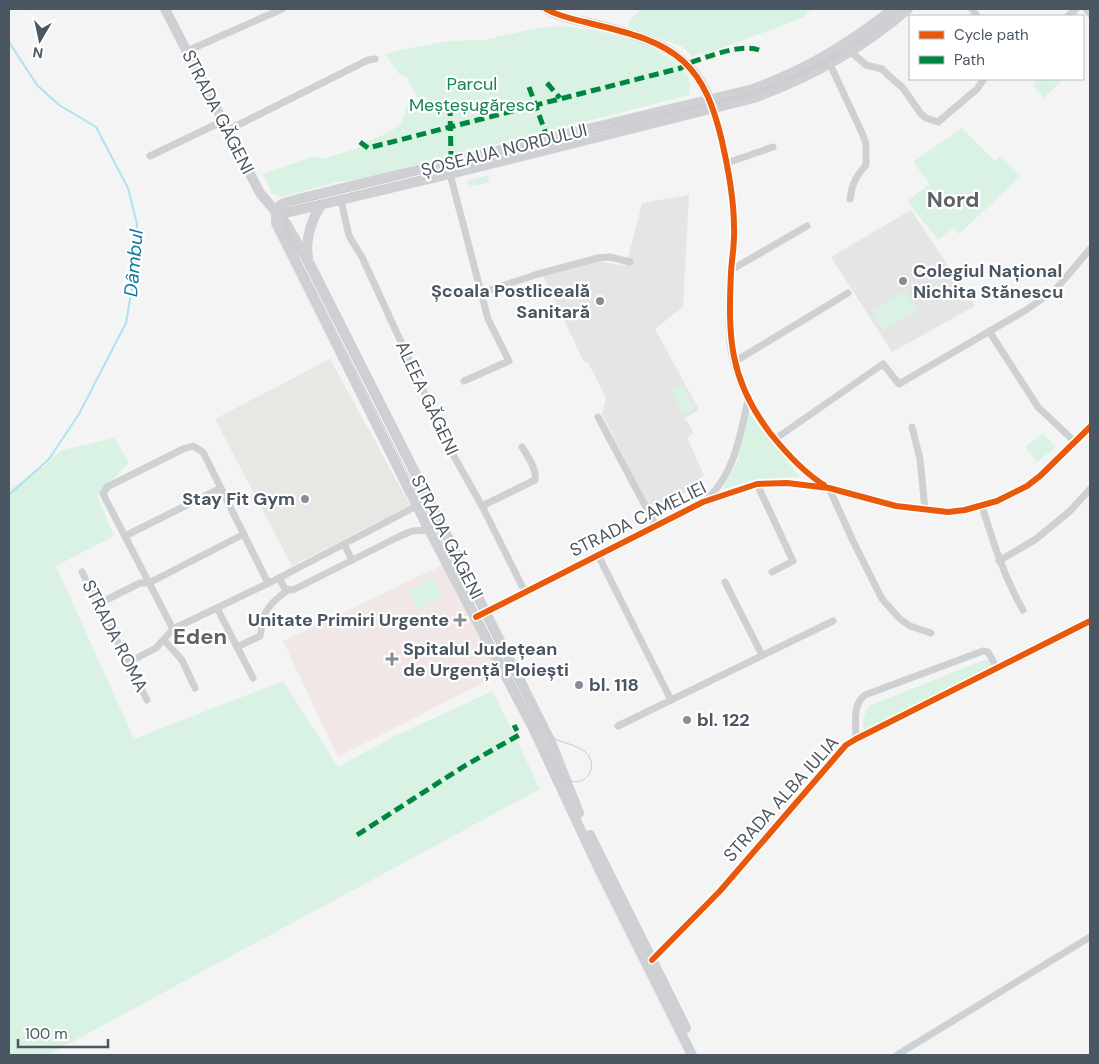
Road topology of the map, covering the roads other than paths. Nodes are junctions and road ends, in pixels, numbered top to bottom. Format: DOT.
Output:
graph roads {
  1 [pos="165,9"];
  2 [pos="282,9"];
  3 [pos="546,9"];
  4 [pos="893,9"];
  5 [pos="908,9"];
  6 [pos="1086,9"];
  7 [pos="1090,14"];
  8 [pos="187,51"];
  9 [pos="852,52"];
  10 [pos="375,59"];
  11 [pos="828,60"];
  12 [pos="983,80"];
  13 [pos="712,105"];
  14 [pos="225,126"];
  15 [pos="773,147"];
  16 [pos="150,156"];
  17 [pos="727,163"];
  18 [pos="447,164"];
  19 [pos="450,174"];
  20 [pos="850,199"];
  21 [pos="341,200"];
  22 [pos="321,204"];
  23 [pos="304,208"];
  24 [pos="276,212"];
  25 [pos="807,226"];
  26 [pos="292,235"];
  27 [pos="1090,249"];
  28 [pos="630,262"];
  29 [pos="312,268"];
  30 [pos="731,270"];
  31 [pos="481,293"];
  32 [pos="848,293"];
  33 [pos="988,332"];
  34 [pos="734,362"];
  35 [pos="464,381"];
  36 [pos="748,400"];
  37 [pos="598,417"];
  38 [pos="912,427"];
  39 [pos="1090,427"];
  40 [pos="775,439"];
  41 [pos="1075,442"];
  42 [pos="522,447"];
  43 [pos="757,484"];
  44 [pos="221,488"];
  45 [pos="829,488"];
  46 [pos="1090,490"];
  47 [pos="428,500"];
  48 [pos="702,502"];
  49 [pos="417,505"];
  50 [pos="482,506"];
  51 [pos="982,506"];
  52 [pos="925,510"];
  53 [pos="656,526"];
  54 [pos="429,530"];
  55 [pos="244,534"];
  56 [pos="126,536"];
  57 [pos="344,544"];
  58 [pos="598,555"];
  59 [pos="352,560"];
  60 [pos="1000,561"];
  61 [pos="82,572"];
  62 [pos="772,572"];
  63 [pos="279,578"];
  64 [pos="725,582"];
  65 [pos="149,583"];
  66 [pos="268,583"];
  67 [pos="288,590"];
  68 [pos="524,592"];
  69 [pos="98,604"];
  70 [pos="218,608"];
  71 [pos="1023,610"];
  72 [pos="481,615"];
  73 [pos="833,621"];
  74 [pos="1090,621"];
  75 [pos="173,629"];
  76 [pos="931,633"];
  77 [pos="164,640"];
  78 [pos="237,647"];
  79 [pos="762,655"];
  80 [pos="129,662"];
  81 [pos="997,668"];
  82 [pos="253,678"];
  83 [pos="195,688"];
  84 [pos="147,700"];
  85 [pos="671,700"];
  86 [pos="618,726"];
  87 [pos="856,738"];
  88 [pos="568,798"];
  89 [pos="1090,936"];
  90 [pos="652,960"];
  91 [pos="692,1055"];
  92 [pos="700,1055"];
  93 [pos="897,1055"];
  1 -- 8 [label="main road, STRADA GĂGENI"];
  2 -- 8 [label="street"];
  3 -- 13 [label="main road"];
  4 -- 11 [label="main road, ȘOSEAUA NORDULUI"];
  5 -- 9 [label="main road, ȘOSEAUA NORDULUI"];
  6 -- 7 [label="street"];
  8 -- 14 [label="main road, STRADA GĂGENI"];
  9 -- 11 [label="main road, ȘOSEAUA NORDULUI"];
  9 -- 12 [label="street"];
  10 -- 14 [label="street"];
  11 -- 13 [label="main road, ȘOSEAUA NORDULUI"];
  11 -- 20 [label="street"];
  13 -- 17 [label="street"];
  13 -- 18 [label="main road, ȘOSEAUA NORDULUI"];
  13 -- 19 [label="main road, ȘOSEAUA NORDULUI"];
  14 -- 16 [label="street"];
  14 -- 24 [label="main road, STRADA GĂGENI"];
  15 -- 17 [label="street"];
  17 -- 30 [label="street"];
  18 -- 19 [label="street"];
  18 -- 24 [label="main road, ȘOSEAUA NORDULUI"];
  19 -- 21 [label="main road, ȘOSEAUA NORDULUI"];
  19 -- 31 [label="street"];
  21 -- 22 [label="main road, ȘOSEAUA NORDULUI"];
  21 -- 50 [label="street, ALEEA GĂGENI"];
  22 -- 23 [label="main road, ȘOSEAUA NORDULUI"];
  22 -- 29 [label="main road"];
  23 -- 24 [label="main road, ȘOSEAUA NORDULUI"];
  23 -- 26 [label="main road"];
  24 -- 26 [label="main road, STRADA GĂGENI"];
  24 -- 49 [label="main road, STRADA GĂGENI"];
  25 -- 30 [label="street"];
  26 -- 29 [label="main road, STRADA GĂGENI"];
  27 -- 33 [label="street"];
  28 -- 31 [label="street"];
  29 -- 47 [label="main road, STRADA GĂGENI"];
  30 -- 34 [label="street"];
  31 -- 35 [label="street"];
  32 -- 34 [label="street"];
  33 -- 40 [label="street"];
  33 -- 41 [label="street"];
  34 -- 36 [label="street"];
  36 -- 40 [label="street"];
  36 -- 48 [label="street"];
  37 -- 53 [label="street"];
  38 -- 52 [label="street"];
  39 -- 41 [label="street, STRADA CAMELIEI"];
  40 -- 45 [label="street"];
  41 -- 51 [label="street, STRADA CAMELIEI"];
  42 -- 50 [label="street"];
  43 -- 45 [label="street, STRADA CAMELIEI"];
  43 -- 48 [label="street, STRADA CAMELIEI"];
  43 -- 62 [label="street"];
  44 -- 55 [label="street"];
  44 -- 56 [label="street"];
  44 -- 56 [label="street"];
  45 -- 52 [label="street, STRADA CAMELIEI"];
  45 -- 76 [label="street"];
  46 -- 60 [label="street"];
  47 -- 49 [label="street"];
  47 -- 72 [label="main road, STRADA GĂGENI"];
  48 -- 53 [label="street, STRADA CAMELIEI"];
  49 -- 54 [label="main road, STRADA GĂGENI"];
  49 -- 57 [label="street"];
  50 -- 68 [label="street, ALEEA GĂGENI"];
  51 -- 52 [label="street, STRADA CAMELIEI"];
  51 -- 60 [label="street"];
  53 -- 58 [label="street, STRADA CAMELIEI"];
  54 -- 59 [label="street"];
  54 -- 72 [label="main road, STRADA GĂGENI"];
  55 -- 65 [label="street"];
  55 -- 66 [label="street"];
  56 -- 65 [label="street"];
  57 -- 59 [label="street"];
  57 -- 63 [label="street"];
  58 -- 68 [label="street, STRADA CAMELIEI"];
  58 -- 85 [label="street"];
  59 -- 67 [label="street"];
  60 -- 71 [label="street"];
  61 -- 69 [label="street, STRADA ROMA"];
  63 -- 66 [label="street"];
  63 -- 67 [label="street"];
  64 -- 79 [label="street"];
  65 -- 69 [label="street"];
  65 -- 75 [label="street"];
  66 -- 70 [label="street"];
  67 -- 78 [label="street"];
  68 -- 72 [label="street, STRADA CAMELIEI"];
  69 -- 80 [label="street, STRADA ROMA"];
  70 -- 75 [label="street"];
  70 -- 78 [label="street"];
  72 -- 88 [label="main road, STRADA GĂGENI"];
  73 -- 79 [label="street"];
  74 -- 81 [label="street, STRADA ALBA IULIA"];
  75 -- 77 [label="street"];
  77 -- 80 [label="street"];
  77 -- 83 [label="street"];
  78 -- 82 [label="street"];
  79 -- 85 [label="street"];
  80 -- 84 [label="street, STRADA ROMA"];
  81 -- 87 [label="street, STRADA ALBA IULIA"];
  81 -- 87 [label="street, STRADA ALBA IULIA"];
  85 -- 86 [label="street"];
  87 -- 90 [label="street, STRADA ALBA IULIA"];
  88 -- 90 [label="main road, STRADA GĂGENI"];
  88 -- 91 [label="main road, STRADA GĂGENI"];
  89 -- 93 [label="street"];
  90 -- 92 [label="main road, STRADA GĂGENI"];
}
